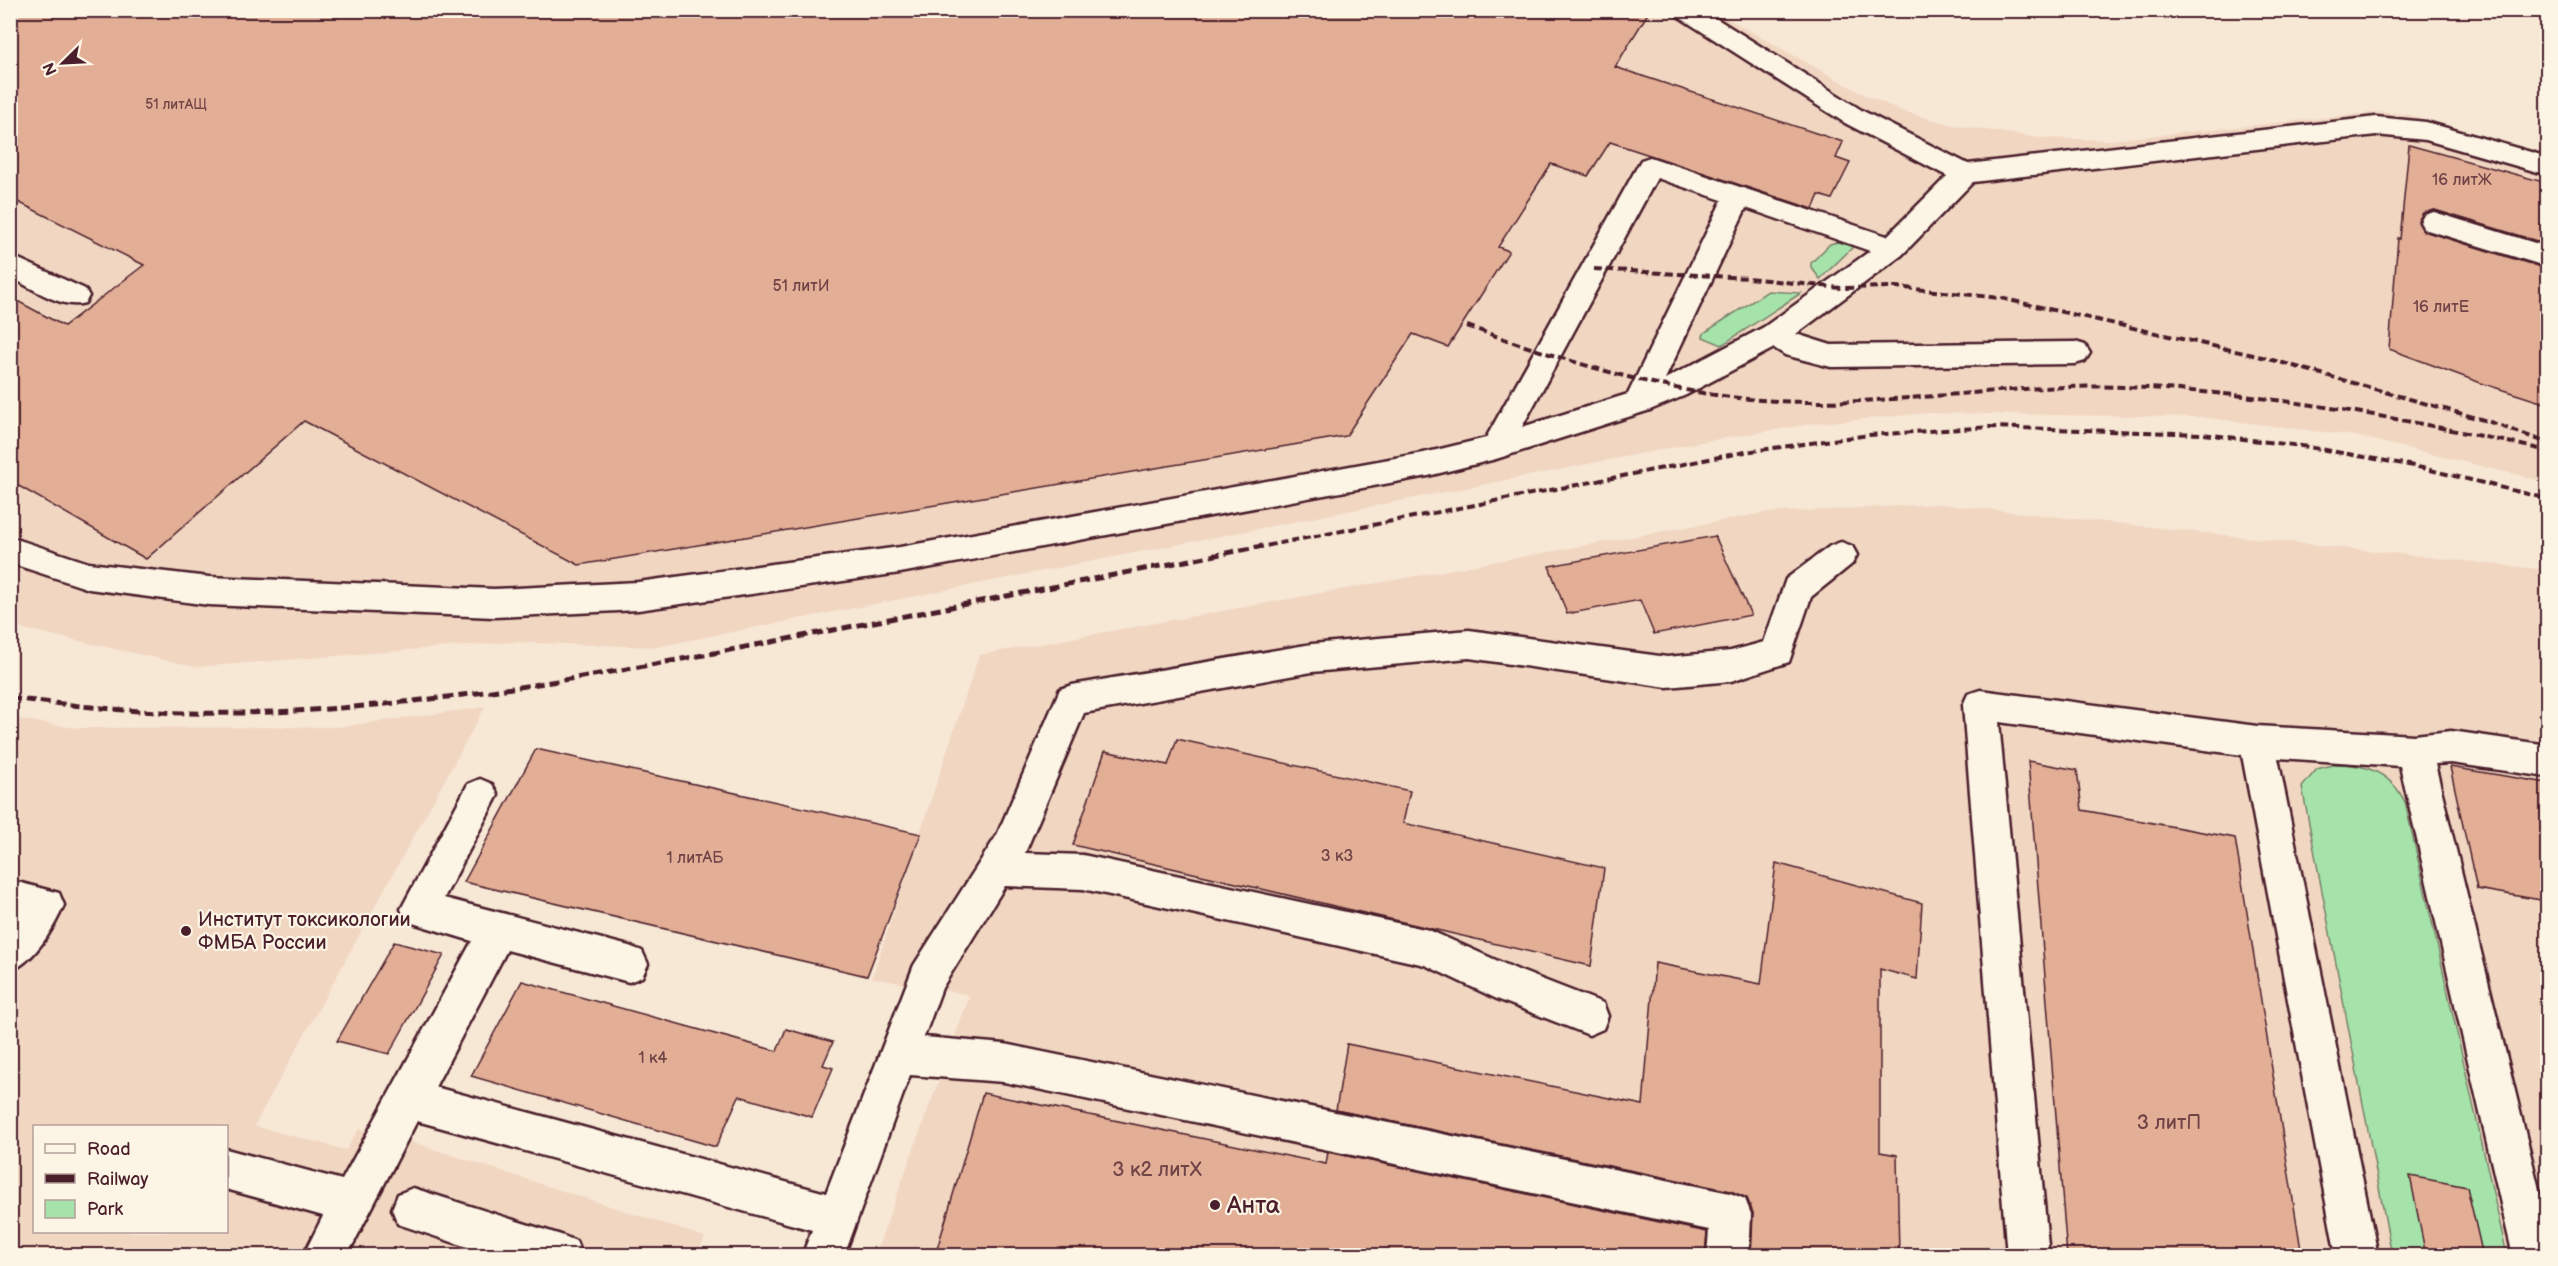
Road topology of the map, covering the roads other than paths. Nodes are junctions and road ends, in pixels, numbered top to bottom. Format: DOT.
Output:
graph roads {
  1 [pos="1685,10"];
  2 [pos="2547,166"];
  3 [pos="1965,174"];
  4 [pos="1738,196"];
  5 [pos="2434,222"];
  6 [pos="1892,248"];
  7 [pos="2547,257"];
  8 [pos="10,266"];
  9 [pos="75,296"];
  10 [pos="1774,335"];
  11 [pos="2075,353"];
  12 [pos="1639,402"];
  13 [pos="1496,447"];
  14 [pos="10,550"];
  15 [pos="1841,555"];
  16 [pos="2257,741"];
  17 [pos="2414,751"];
  18 [pos="2547,761"];
  19 [pos="480,795"];
  20 [pos="995,869"];
  21 [pos="10,897"];
  22 [pos="498,929"];
  23 [pos="10,953"];
  24 [pos="630,964"];
  25 [pos="1588,1016"];
  26 [pos="899,1055"];
  27 [pos="407,1099"];
  28 [pos="228,1170"];
  29 [pos="351,1203"];
  30 [pos="413,1209"];
  31 [pos="838,1217"];
  32 [pos="479,1244"];
  33 [pos="324,1256"];
  34 [pos="561,1256"];
  35 [pos="824,1256"];
  36 [pos="1728,1256"];
  37 [pos="2028,1256"];
  38 [pos="2357,1256"];
  39 [pos="2534,1256"];
  1 -- 3 [label="street"];
  2 -- 3 [label="street"];
  3 -- 6 [label="street"];
  4 -- 6 [label="street"];
  4 -- 12 [label="street"];
  4 -- 13 [label="street"];
  5 -- 7 [label="street"];
  6 -- 10 [label="street"];
  8 -- 9 [label="street"];
  10 -- 11 [label="street"];
  10 -- 12 [label="street"];
  12 -- 13 [label="street"];
  13 -- 14 [label="street"];
  15 -- 20 [label="street"];
  16 -- 17 [label="street"];
  16 -- 37 [label="street"];
  16 -- 38 [label="street"];
  17 -- 18 [label="street"];
  17 -- 39 [label="street"];
  19 -- 22 [label="street"];
  20 -- 25 [label="street"];
  20 -- 26 [label="street"];
  21 -- 23 [label="street"];
  22 -- 24 [label="street"];
  22 -- 27 [label="street"];
  26 -- 31 [label="street"];
  26 -- 36 [label="street"];
  27 -- 29 [label="street"];
  27 -- 31 [label="street"];
  28 -- 29 [label="street"];
  29 -- 33 [label="street"];
  30 -- 32 [label="street"];
  31 -- 35 [label="street"];
  32 -- 34 [label="street"];
}
